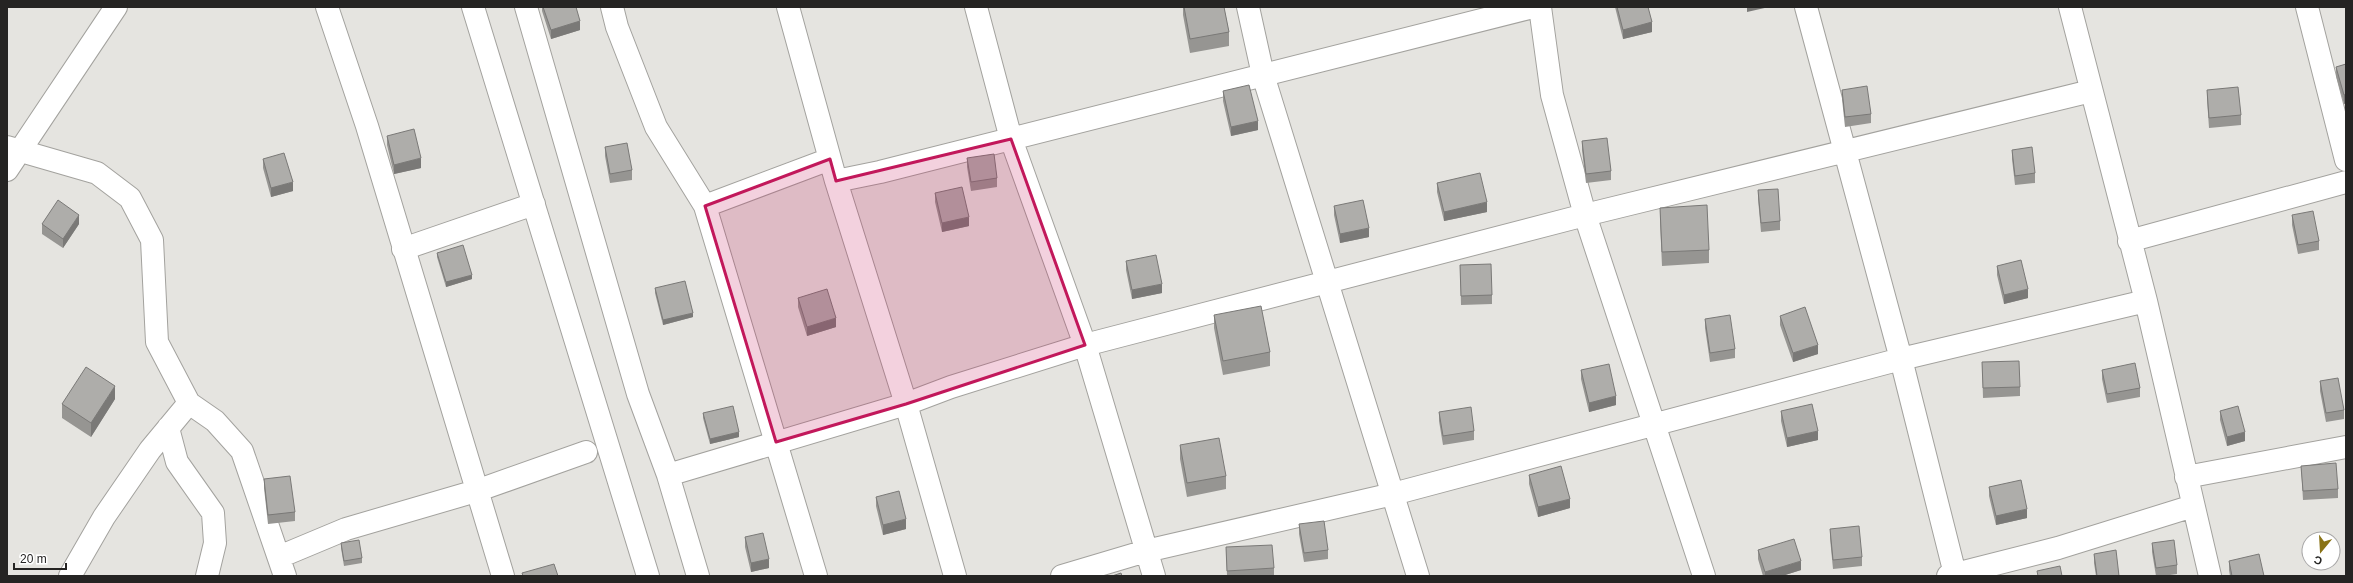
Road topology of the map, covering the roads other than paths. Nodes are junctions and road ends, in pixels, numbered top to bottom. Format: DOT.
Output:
graph roads {
  1 [pos="116,7"];
  2 [pos="327,7"];
  3 [pos="473,7"];
  4 [pos="526,7"];
  5 [pos="612,7"];
  6 [pos="788,7"];
  7 [pos="976,7"];
  8 [pos="1248,7"];
  9 [pos="1533,7"];
  10 [pos="1540,7"];
  11 [pos="1806,7"];
  12 [pos="2070,7"];
  13 [pos="2307,7"];
  14 [pos="1263,75"];
  15 [pos="2091,91"];
  16 [pos="1011,139"];
  17 [pos="13,149"];
  18 [pos="1845,151"];
  19 [pos="830,159"];
  20 [pos="2346,160"];
  21 [pos="7,170"];
  22 [pos="836,181"];
  23 [pos="2346,182"];
  24 [pos="534,204"];
  25 [pos="705,206"];
  26 [pos="1585,216"];
  27 [pos="2129,241"];
  28 [pos="403,249"];
  29 [pos="1328,282"];
  30 [pos="2146,301"];
  31 [pos="1085,345"];
  32 [pos="1901,358"];
  33 [pos="189,403"];
  34 [pos="906,404"];
  35 [pos="1655,425"];
  36 [pos="168,428"];
  37 [pos="776,442"];
  38 [pos="2346,447"];
  39 [pos="586,452"];
  40 [pos="668,475"];
  41 [pos="2186,477"];
  42 [pos="476,491"];
  43 [pos="1393,494"];
  44 [pos="2193,506"];
  45 [pos="1146,552"];
  46 [pos="282,567"];
  47 [pos="1951,575"];
  48 [pos="70,576"];
  49 [pos="207,576"];
  50 [pos="503,576"];
  51 [pos="648,576"];
  52 [pos="698,576"];
  53 [pos="816,576"];
  54 [pos="955,576"];
  55 [pos="1062,576"];
  56 [pos="1154,576"];
  57 [pos="1418,576"];
  58 [pos="1704,576"];
  59 [pos="2210,576"];
  1 -- 17 [label="street"];
  2 -- 28 [label="street"];
  3 -- 24 [label="street"];
  4 -- 40 [label="street"];
  5 -- 25 [label="street"];
  6 -- 19 [label="street"];
  7 -- 16 [label="street"];
  8 -- 14 [label="street"];
  9 -- 14 [label="street"];
  10 -- 26 [label="street"];
  11 -- 18 [label="street"];
  12 -- 15 [label="street"];
  13 -- 20 [label="street"];
  14 -- 16 [label="street"];
  14 -- 29 [label="street"];
  15 -- 18 [label="street"];
  15 -- 27 [label="street"];
  16 -- 22 [label="street"];
  16 -- 31 [label="street"];
  17 -- 21 [label="street"];
  17 -- 33 [label="street"];
  18 -- 26 [label="street"];
  18 -- 32 [label="street"];
  19 -- 22 [label="street"];
  19 -- 25 [label="street"];
  22 -- 34 [label="street"];
  23 -- 27 [label="street"];
  24 -- 28 [label="street"];
  24 -- 51 [label="street"];
  25 -- 37 [label="street"];
  26 -- 29 [label="street"];
  26 -- 35 [label="street"];
  27 -- 30 [label="street"];
  28 -- 42 [label="street"];
  29 -- 31 [label="street"];
  29 -- 43 [label="street"];
  30 -- 32 [label="street"];
  30 -- 41 [label="street"];
  31 -- 34 [label="street"];
  31 -- 45 [label="street"];
  32 -- 35 [label="street"];
  32 -- 47 [label="street"];
  33 -- 36 [label="street"];
  33 -- 46 [label="street"];
  34 -- 37 [label="street"];
  34 -- 54 [label="street"];
  35 -- 43 [label="street"];
  35 -- 58 [label="street"];
  36 -- 48 [label="street"];
  36 -- 49 [label="street"];
  37 -- 40 [label="street"];
  37 -- 53 [label="street"];
  38 -- 41 [label="street"];
  39 -- 42 [label="street"];
  40 -- 52 [label="street"];
  41 -- 44 [label="street"];
  42 -- 46 [label="street"];
  42 -- 50 [label="street"];
  43 -- 45 [label="street"];
  43 -- 57 [label="street"];
  44 -- 47 [label="street"];
  44 -- 59 [label="street"];
  45 -- 55 [label="street"];
  45 -- 56 [label="street"];
}
